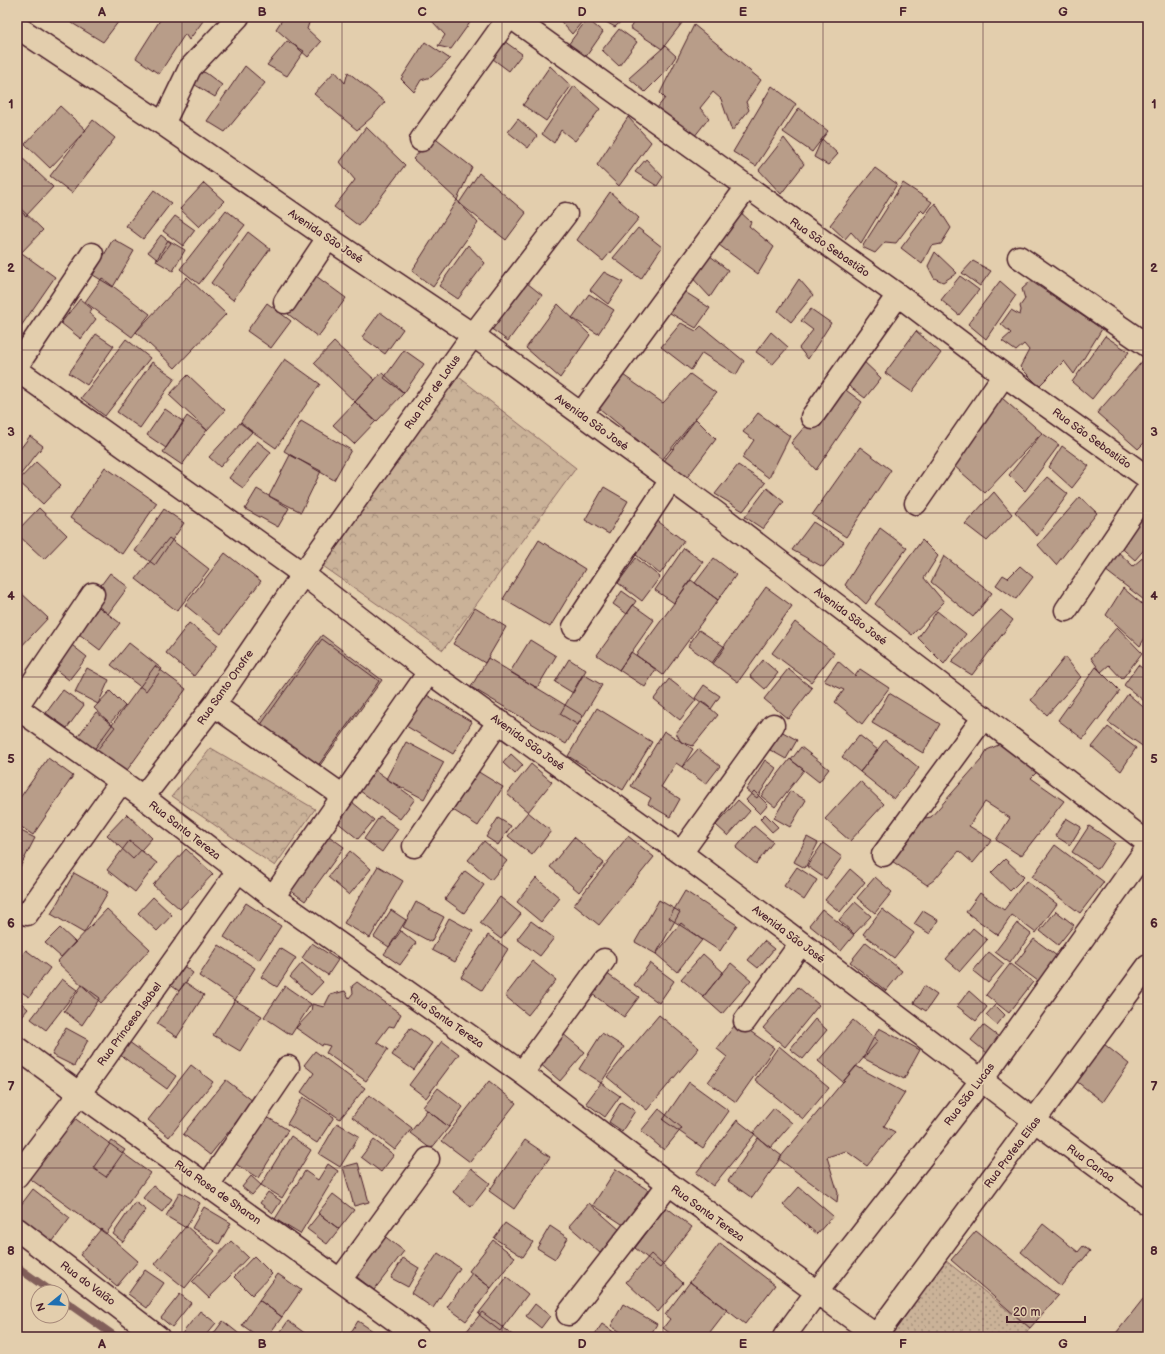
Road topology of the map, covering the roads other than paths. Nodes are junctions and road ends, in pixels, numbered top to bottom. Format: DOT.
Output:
graph roads {
  1 [pos="238,17"];
  2 [pos="510,17"];
  3 [pos="17,27"];
  4 [pos="163,124"];
  5 [pos="421,140"];
  6 [pos="746,187"];
  7 [pos="566,214"];
  8 [pos="328,238"];
  9 [pos="92,254"];
  10 [pos="1020,257"];
  11 [pos="898,295"];
  12 [pos="285,302"];
  13 [pos="473,335"];
  14 [pos="1148,346"];
  15 [pos="17,366"];
  16 [pos="17,370"];
  17 [pos="1004,375"];
  18 [pos="581,414"];
  19 [pos="812,417"];
  20 [pos="1148,478"];
  21 [pos="671,480"];
  22 [pos="1148,489"];
  23 [pos="916,504"];
  24 [pos="303,574"];
  25 [pos="93,594"];
  26 [pos="1066,610"];
  27 [pos="574,627"];
  28 [pos="429,672"];
  29 [pos="214,705"];
  30 [pos="17,707"];
  31 [pos="984,717"];
  32 [pos="499,721"];
  33 [pos="773,725"];
  34 [pos="121,782"];
  35 [pos="343,796"];
  36 [pos="143,797"];
  37 [pos="1148,843"];
  38 [pos="414,846"];
  39 [pos="1148,847"];
  40 [pos="681,854"];
  41 [pos="883,855"];
  42 [pos="238,870"];
  43 [pos="273,897"];
  44 [pos="27,914"];
  45 [pos="801,943"];
  46 [pos="604,960"];
  47 [pos="1148,966"];
  48 [pos="745,1021"];
  49 [pos="17,1048"];
  50 [pos="288,1067"];
  51 [pos="522,1073"];
  52 [pos="981,1081"];
  53 [pos="78,1094"];
  54 [pos="1035,1121"];
  55 [pos="428,1159"];
  56 [pos="17,1176"];
  57 [pos="669,1184"];
  58 [pos="208,1185"];
  59 [pos="1148,1204"];
  60 [pos="17,1229"];
  61 [pos="340,1280"];
  62 [pos="816,1293"];
  63 [pos="568,1314"];
  64 [pos="876,1336"];
  65 [pos="158,1337"];
  66 [pos="418,1337"];
  67 [pos="784,1337"];
  1 -- 4 [label="street"];
  2 -- 5 [label="street"];
  2 -- 6 [label="street, Rua São Sebastião"];
  3 -- 4 [label="street, Avenida São José"];
  4 -- 8 [label="street, Avenida São José"];
  6 -- 11 [label="street, Rua São Sebastião"];
  6 -- 18 [label="street"];
  7 -- 13 [label="street, Rua Flor de Lotus"];
  8 -- 12 [label="street"];
  8 -- 13 [label="street, Avenida São José"];
  9 -- 15 [label="street"];
  10 -- 14 [label="street"];
  11 -- 17 [label="street, Rua São Sebastião"];
  11 -- 19 [label="street"];
  13 -- 18 [label="street, Avenida São José"];
  13 -- 24 [label="street, Rua Flor de Lotus"];
  16 -- 24 [label="street, Avenida São José"];
  17 -- 20 [label="street, Rua São Sebastião"];
  17 -- 23 [label="street"];
  18 -- 21 [label="street, Avenida São José"];
  21 -- 27 [label="street"];
  21 -- 31 [label="street, Avenida São José"];
  22 -- 26 [label="street"];
  24 -- 28 [label="street, Avenida São José"];
  24 -- 29 [label="street, Rua Santo Onofre"];
  25 -- 30 [label="street"];
  28 -- 32 [label="street, Avenida São José"];
  28 -- 35 [label="street"];
  29 -- 35 [label="street"];
  29 -- 36 [label="street, Rua Santo Onofre"];
  30 -- 34 [label="street, Rua Santa Tereza"];
  31 -- 37 [label="street, Avenida São José"];
  31 -- 41 [label="street"];
  32 -- 38 [label="street"];
  32 -- 40 [label="street, Avenida São José"];
  33 -- 40 [label="street"];
  34 -- 36 [label="street, Rua Santa Tereza"];
  34 -- 44 [label="street"];
  35 -- 43 [label="street"];
  36 -- 42 [label="street, Rua Santa Tereza"];
  39 -- 52 [label="street, Rua São Lucas"];
  40 -- 45 [label="street, Avenida São José"];
  42 -- 43 [label="street, Rua Santa Tereza"];
  42 -- 53 [label="street, Rua Princesa Isabel"];
  43 -- 51 [label="street, Rua Santa Tereza"];
  45 -- 48 [label="street"];
  45 -- 52 [label="street, Avenida São José"];
  46 -- 51 [label="street"];
  47 -- 54 [label="street, Rua Profeta Elias"];
  49 -- 53 [label="street, Rua Rosa de Sharon"];
  50 -- 58 [label="street"];
  51 -- 57 [label="street, Rua Santa Tereza"];
  52 -- 54 [label="street, Avenida São José"];
  52 -- 62 [label="street, Rua São Lucas"];
  53 -- 56 [label="street, Rua Princesa Isabel"];
  53 -- 58 [label="street, Rua Rosa de Sharon"];
  54 -- 59 [label="street, Rua Canaa"];
  54 -- 64 [label="street, Rua Profeta Elias"];
  55 -- 61 [label="street"];
  57 -- 62 [label="street, Rua Santa Tereza"];
  57 -- 63 [label="street"];
  58 -- 61 [label="street, Rua Rosa de Sharon"];
  60 -- 65 [label="street, Rua do Valão"];
  61 -- 66 [label="street, Rua Rosa de Sharon"];
  62 -- 64 [label="street, Rua Santa Tereza"];
  62 -- 67 [label="street, Rua São Lucas"];
}
